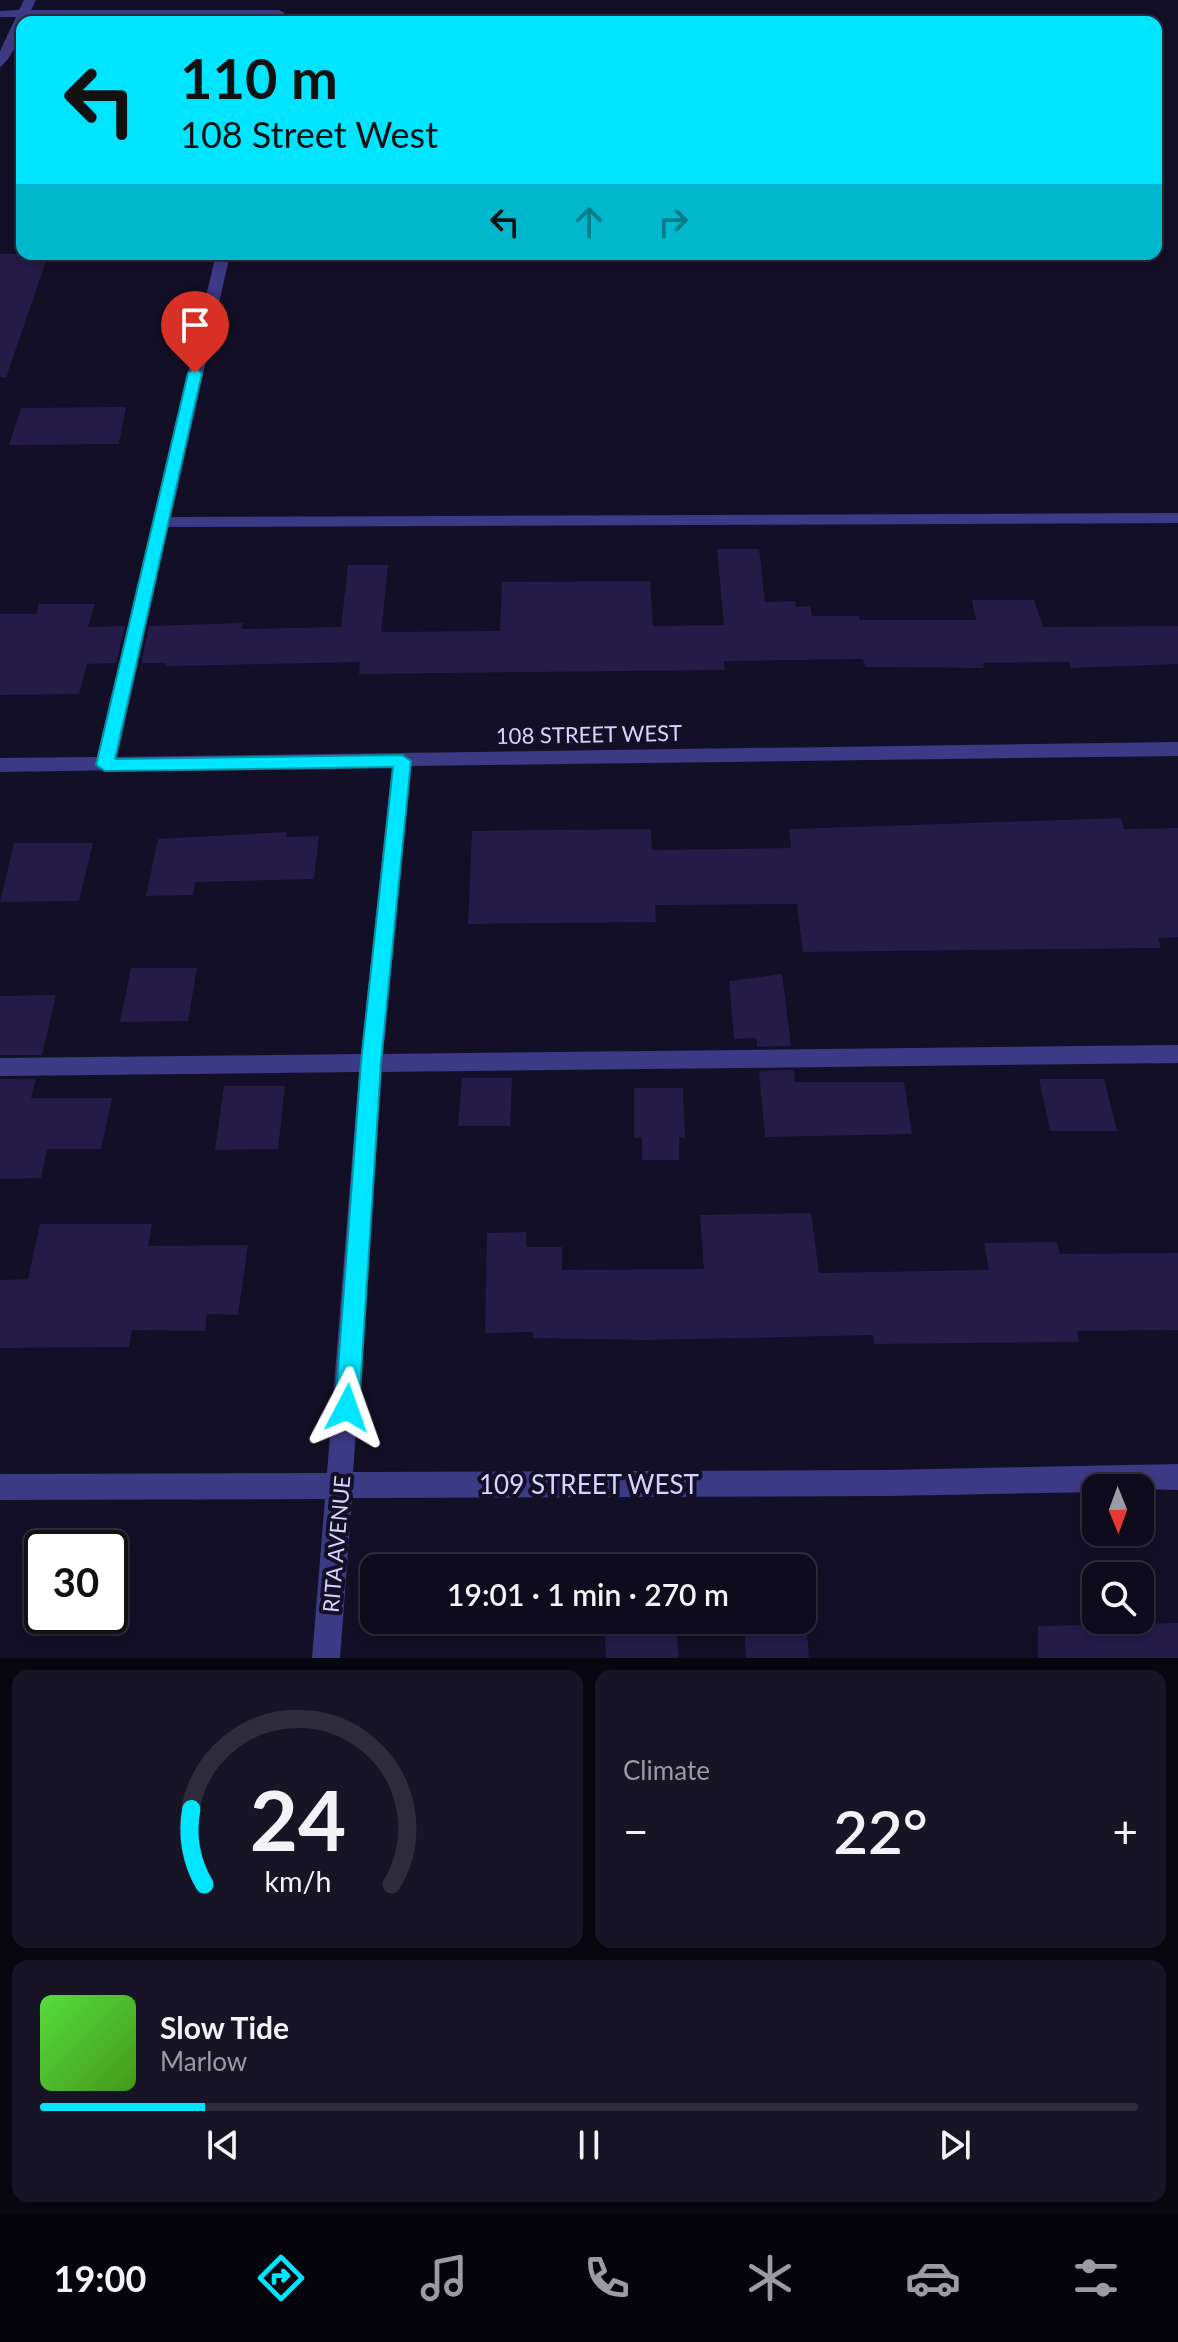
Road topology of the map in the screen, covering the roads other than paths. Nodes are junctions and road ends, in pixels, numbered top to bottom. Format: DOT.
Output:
graph roads {
  1 [pos="30,0"];
  2 [pos="0,14"];
  3 [pos="23,14"];
  4 [pos="150,16"];
  5 [pos="16,29"];
  6 [pos="0,63"];
  7 [pos="222,260"];
  8 [pos="1178,518"];
  9 [pos="160,522"];
  10 [pos="1178,749"];
  11 [pos="402,761"];
  12 [pos="0,765"];
  13 [pos="105,765"];
  14 [pos="1178,1054"];
  15 [pos="371,1062"];
  16 [pos="0,1067"];
  17 [pos="1178,1477"];
  18 [pos="341,1485"];
  19 [pos="0,1487"];
  20 [pos="326,1658"];
  1 -- 3 [label="street"];
  2 -- 3 [label="street"];
  3 -- 4 [label="street"];
  5 -- 6 [label="street"];
  7 -- 9 [label="street"];
  8 -- 9 [label="street"];
  9 -- 13 [label="street"];
  10 -- 11 [label="street, 108 STREET WEST"];
  11 -- 13 [label="street, 108 STREET WEST"];
  11 -- 15 [label="street, RITA AVENUE"];
  12 -- 13 [label="street, 108 STREET WEST"];
  14 -- 15 [label="street"];
  15 -- 16 [label="street"];
  15 -- 18 [label="street, RITA AVENUE"];
  17 -- 18 [label="street, 109 STREET WEST"];
  18 -- 19 [label="street, 109 STREET WEST"];
  18 -- 20 [label="street, RITA AVENUE"];
}
